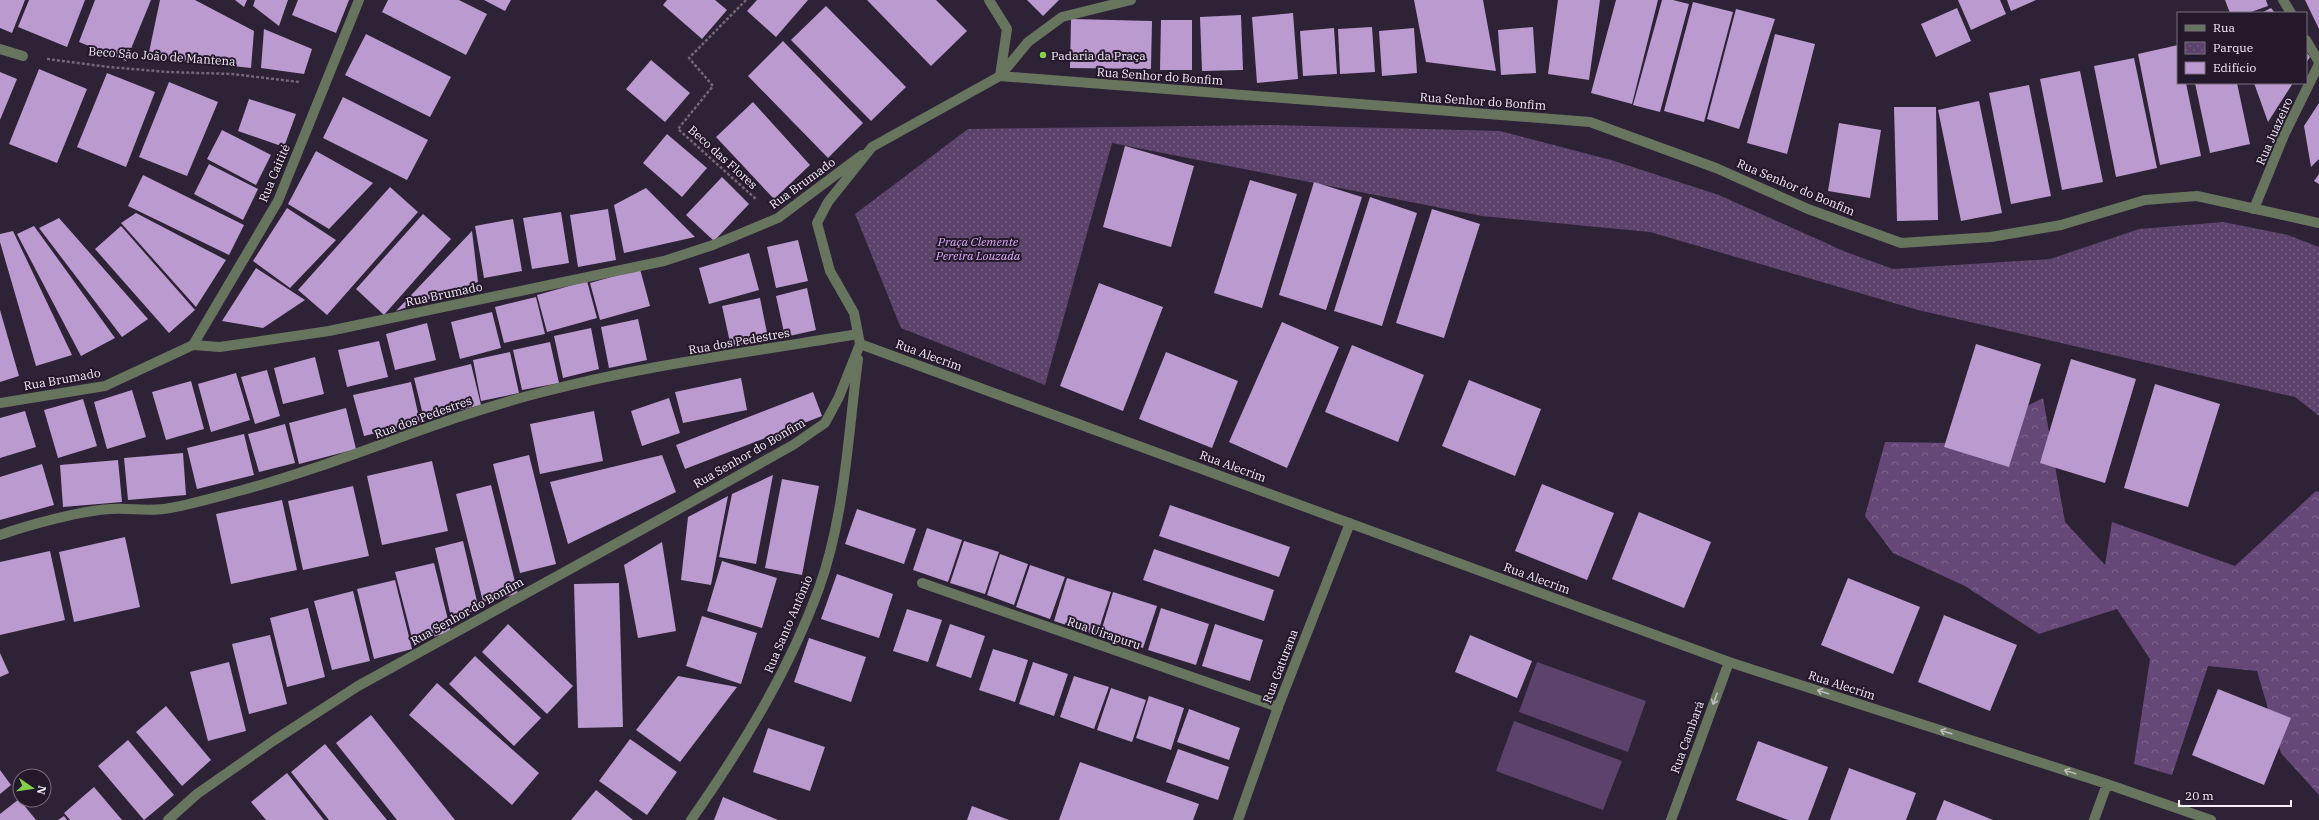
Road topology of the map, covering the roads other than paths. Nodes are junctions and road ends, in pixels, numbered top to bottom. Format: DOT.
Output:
graph roads {
  1 [pos="359,0"];
  2 [pos="989,0"];
  3 [pos="1131,0"];
  4 [pos="2283,0"];
  5 [pos="2290,12"];
  6 [pos="2307,42"];
  7 [pos="0,49"];
  8 [pos="23,56"];
  9 [pos="2319,63"];
  10 [pos="1000,76"];
  11 [pos="872,147"];
  12 [pos="2254,209"];
  13 [pos="2319,223"];
  14 [pos="859,339"];
  15 [pos="193,345"];
  16 [pos="0,403"];
  17 [pos="1350,523"];
  18 [pos="0,535"];
  19 [pos="922,583"];
  20 [pos="1729,662"];
  21 [pos="1278,707"];
  22 [pos="2107,784"];
  23 [pos="168,820"];
  24 [pos="692,820"];
  25 [pos="1238,820"];
  26 [pos="1671,820"];
  27 [pos="2094,820"];
  28 [pos="2211,820"];
  1 -- 15 [label="street, Rua Caitité"];
  2 -- 10 [label="street"];
  3 -- 10 [label="street"];
  4 -- 5 [label="street"];
  6 -- 9 [label="street"];
  7 -- 8 [label="street"];
  9 -- 12 [label="street, Rua Juazeiro"];
  10 -- 11 [label="street"];
  10 -- 12 [label="street, Rua Senhor do Bonfim"];
  11 -- 14 [label="street"];
  11 -- 15 [label="street, Rua Brumado"];
  12 -- 13 [label="street, Rua Senhor do Bonfim"];
  14 -- 17 [label="street, Rua Alecrim"];
  14 -- 18 [label="street, Rua dos Pedestres"];
  14 -- 23 [label="street, Rua Senhor do Bonfim"];
  14 -- 24 [label="street, Rua Santo Antônio"];
  15 -- 16 [label="street, Rua Brumado"];
  17 -- 20 [label="street, Rua Alecrim"];
  17 -- 21 [label="street, Rua Gaturana"];
  19 -- 21 [label="street, Rua Uirapuru"];
  22 -- 20 [label="street, Rua Alecrim, one-way"];
  20 -- 26 [label="street, Rua Cambará, one-way"];
  21 -- 25 [label="street, Rua Gaturana"];
  22 -- 27 [label="street"];
  22 -- 28 [label="street, Rua Alecrim"];
}
